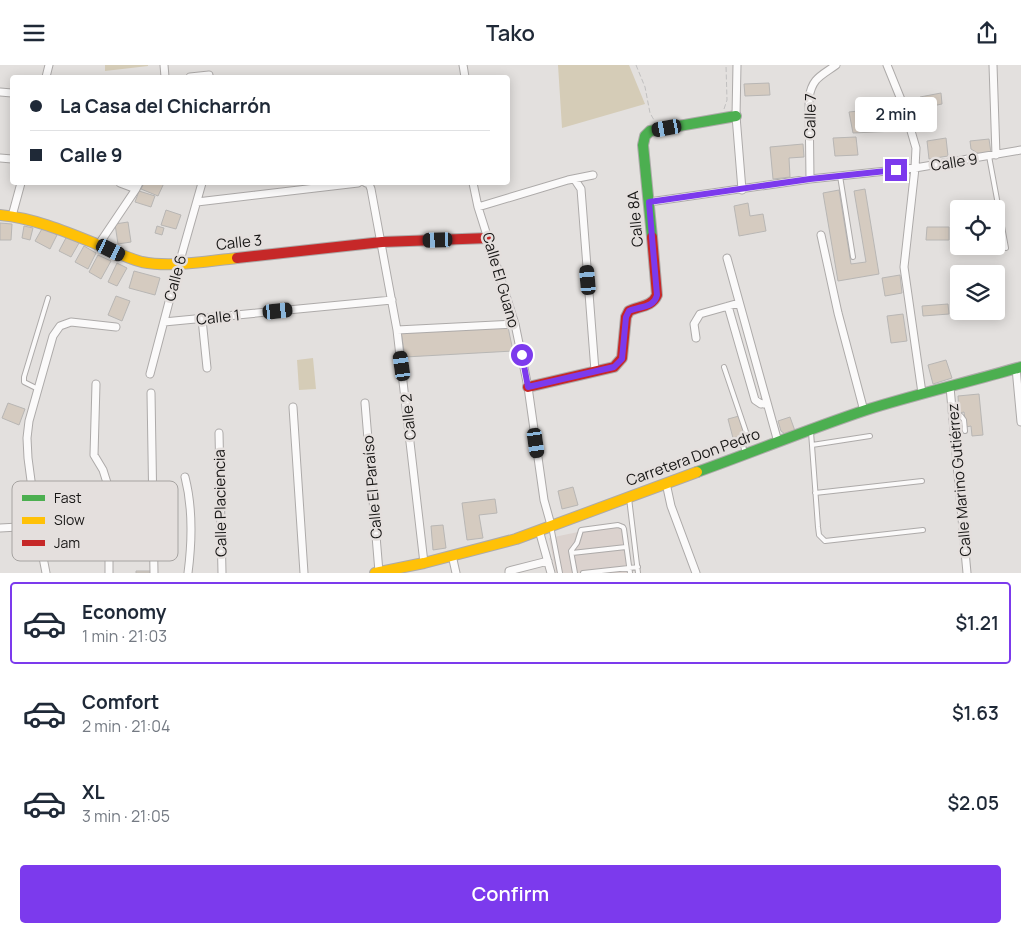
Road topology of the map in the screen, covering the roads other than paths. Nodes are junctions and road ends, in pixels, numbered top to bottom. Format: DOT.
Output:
graph roads {
  1 [pos="737,65"];
  2 [pos="836,65"];
  3 [pos="887,65"];
  4 [pos="993,65"];
  5 [pos="736,116"];
  6 [pos="1021,150"];
  7 [pos="992,155"];
  8 [pos="915,168"];
  9 [pos="594,175"];
  10 [pos="840,176"];
  11 [pos="810,179"];
  12 [pos="575,180"];
  13 [pos="20,185"];
  14 [pos="201,185"];
  15 [pos="319,185"];
  16 [pos="368,185"];
  17 [pos="473,185"];
  18 [pos="137,186"];
  19 [pos="299,186"];
  20 [pos="742,190"];
  21 [pos="197,202"];
  22 [pos="649,202"];
  23 [pos="478,207"];
  24 [pos="0,215"];
  25 [pos="12,216"];
  26 [pos="821,235"];
  27 [pos="489,238"];
  28 [pos="382,242"];
  29 [pos="99,244"];
  30 [pos="1006,247"];
  31 [pos="853,257"];
  32 [pos="727,258"];
  33 [pos="179,264"];
  34 [pos="48,298"];
  35 [pos="392,300"];
  36 [pos="738,303"];
  37 [pos="728,306"];
  38 [pos="202,319"];
  39 [pos="164,322"];
  40 [pos="515,324"];
  41 [pos="116,327"];
  42 [pos="397,330"];
  43 [pos="696,338"];
  44 [pos="724,367"];
  45 [pos="207,368"];
  46 [pos="1019,368"];
  47 [pos="595,371"];
  48 [pos="150,374"];
  49 [pos="96,383"];
  50 [pos="528,387"];
  51 [pos="950,387"];
  52 [pos="38,389"];
  53 [pos="150,393"];
  54 [pos="922,393"];
  55 [pos="365,403"];
  56 [pos="767,403"];
  57 [pos="293,407"];
  58 [pos="864,411"];
  59 [pos="952,414"];
  60 [pos="1021,422"];
  61 [pos="811,430"];
  62 [pos="964,431"];
  63 [pos="219,433"];
  64 [pos="870,436"];
  65 [pos="778,442"];
  66 [pos="812,445"];
  67 [pos="745,454"];
  68 [pos="185,477"];
  69 [pos="31,481"];
  70 [pos="106,481"];
  71 [pos="152,481"];
  72 [pos="922,481"];
  73 [pos="666,483"];
  74 [pos="815,493"];
  75 [pos="629,496"];
  76 [pos="551,525"];
  77 [pos="540,530"];
  78 [pos="923,530"];
  79 [pos="626,547"];
  80 [pos="572,553"];
  81 [pos="452,555"];
  82 [pos="548,561"];
  83 [pos="424,563"];
  84 [pos="638,567"];
  85 [pos="629,568"];
  86 [pos="377,572"];
  87 [pos="188,573"];
  88 [pos="222,573"];
  89 [pos="304,573"];
  90 [pos="456,573"];
  91 [pos="510,573"];
  92 [pos="550,573"];
  93 [pos="560,573"];
  94 [pos="575,573"];
  95 [pos="583,573"];
  96 [pos="630,573"];
  97 [pos="638,573"];
  98 [pos="696,573"];
  99 [pos="967,573"];
  1 -- 5 [label="street"];
  2 -- 11 [label="street, Calle 7"];
  3 -- 8 [label="street"];
  4 -- 7 [label="street"];
  5 -- 20 [label="street"];
  5 -- 22 [label="street, Calle 8A"];
  6 -- 7 [label="street, Calle 9"];
  7 -- 8 [label="street, Calle 9"];
  7 -- 30 [label="lane"];
  8 -- 10 [label="street, Calle 9"];
  8 -- 54 [label="street"];
  9 -- 12 [label="street"];
  10 -- 11 [label="street, Calle 9"];
  10 -- 31 [label="lane"];
  11 -- 20 [label="street, Calle 9"];
  12 -- 23 [label="street"];
  12 -- 47 [label="street"];
  13 -- 25 [label="street"];
  14 -- 21 [label="street, Calle 6"];
  15 -- 19 [label="street"];
  16 -- 28 [label="street, Calle 2"];
  17 -- 23 [label="street, Calle El Guano"];
  18 -- 29 [label="street"];
  19 -- 21 [label="street"];
  20 -- 22 [label="street, Calle 9"];
  21 -- 33 [label="street, Calle 6"];
  22 -- 47 [label="street, Calle 8A"];
  23 -- 27 [label="street, Calle El Guano"];
  24 -- 25 [label="street, Calle 3"];
  25 -- 29 [label="street, Calle 3"];
  26 -- 58 [label="street"];
  27 -- 28 [label="street, Calle 3"];
  27 -- 40 [label="street, Calle El Guano"];
  28 -- 33 [label="street, Calle 3"];
  28 -- 35 [label="street, Calle 2"];
  29 -- 33 [label="street, Calle 3"];
  32 -- 36 [label="street"];
  33 -- 39 [label="street, Calle 6"];
  34 -- 52 [label="lane"];
  35 -- 38 [label="street, Calle 1"];
  35 -- 42 [label="street, Calle 2"];
  36 -- 37 [label="street"];
  36 -- 56 [label="street"];
  37 -- 43 [label="street"];
  37 -- 56 [label="street"];
  38 -- 39 [label="street, Calle 1"];
  38 -- 45 [label="street"];
  39 -- 48 [label="street, Calle 6"];
  40 -- 42 [label="street"];
  40 -- 50 [label="street, Calle El Guano"];
  41 -- 52 [label="street"];
  42 -- 83 [label="street, Calle 2"];
  44 -- 67 [label="lane"];
  46 -- 51 [label="street, Carretera Don Pedro"];
  46 -- 60 [label="street"];
  47 -- 50 [label="street"];
  49 -- 70 [label="street"];
  50 -- 76 [label="street, Calle El Guano"];
  51 -- 54 [label="street, Carretera Don Pedro"];
  51 -- 59 [label="street, Calle Marino Gutiérrez"];
  52 -- 69 [label="street"];
  53 -- 71 [label="street"];
  54 -- 58 [label="street, Carretera Don Pedro"];
  55 -- 86 [label="street, Calle El Paraíso"];
  56 -- 65 [label="street"];
  57 -- 89 [label="street"];
  58 -- 61 [label="street, Carretera Don Pedro"];
  59 -- 62 [label="lane"];
  59 -- 99 [label="street, Calle Marino Gutiérrez"];
  61 -- 65 [label="street, Carretera Don Pedro"];
  61 -- 66 [label="lane"];
  63 -- 88 [label="street, Calle Placiencia"];
  64 -- 66 [label="lane"];
  65 -- 67 [label="street, Carretera Don Pedro"];
  66 -- 74 [label="lane"];
  67 -- 73 [label="street, Carretera Don Pedro"];
  68 -- 87 [label="street"];
  72 -- 74 [label="lane"];
  73 -- 75 [label="street, Carretera Don Pedro"];
  73 -- 98 [label="street"];
  74 -- 78 [label="lane"];
  75 -- 76 [label="street, Carretera Don Pedro"];
  75 -- 84 [label="lane"];
  76 -- 77 [label="street, Carretera Don Pedro"];
  76 -- 93 [label="lane"];
  77 -- 81 [label="street, Carretera Don Pedro"];
  77 -- 82 [label="street"];
  79 -- 80 [label="lane"];
  79 -- 80 [label="lane"];
  79 -- 85 [label="lane"];
  80 -- 94 [label="lane"];
  81 -- 83 [label="street, Carretera Don Pedro"];
  81 -- 90 [label="street"];
  82 -- 91 [label="street"];
  82 -- 92 [label="street"];
  83 -- 86 [label="street, Carretera Don Pedro"];
  84 -- 85 [label="lane"];
  84 -- 97 [label="lane"];
  85 -- 95 [label="lane"];
  85 -- 96 [label="lane"];
}
